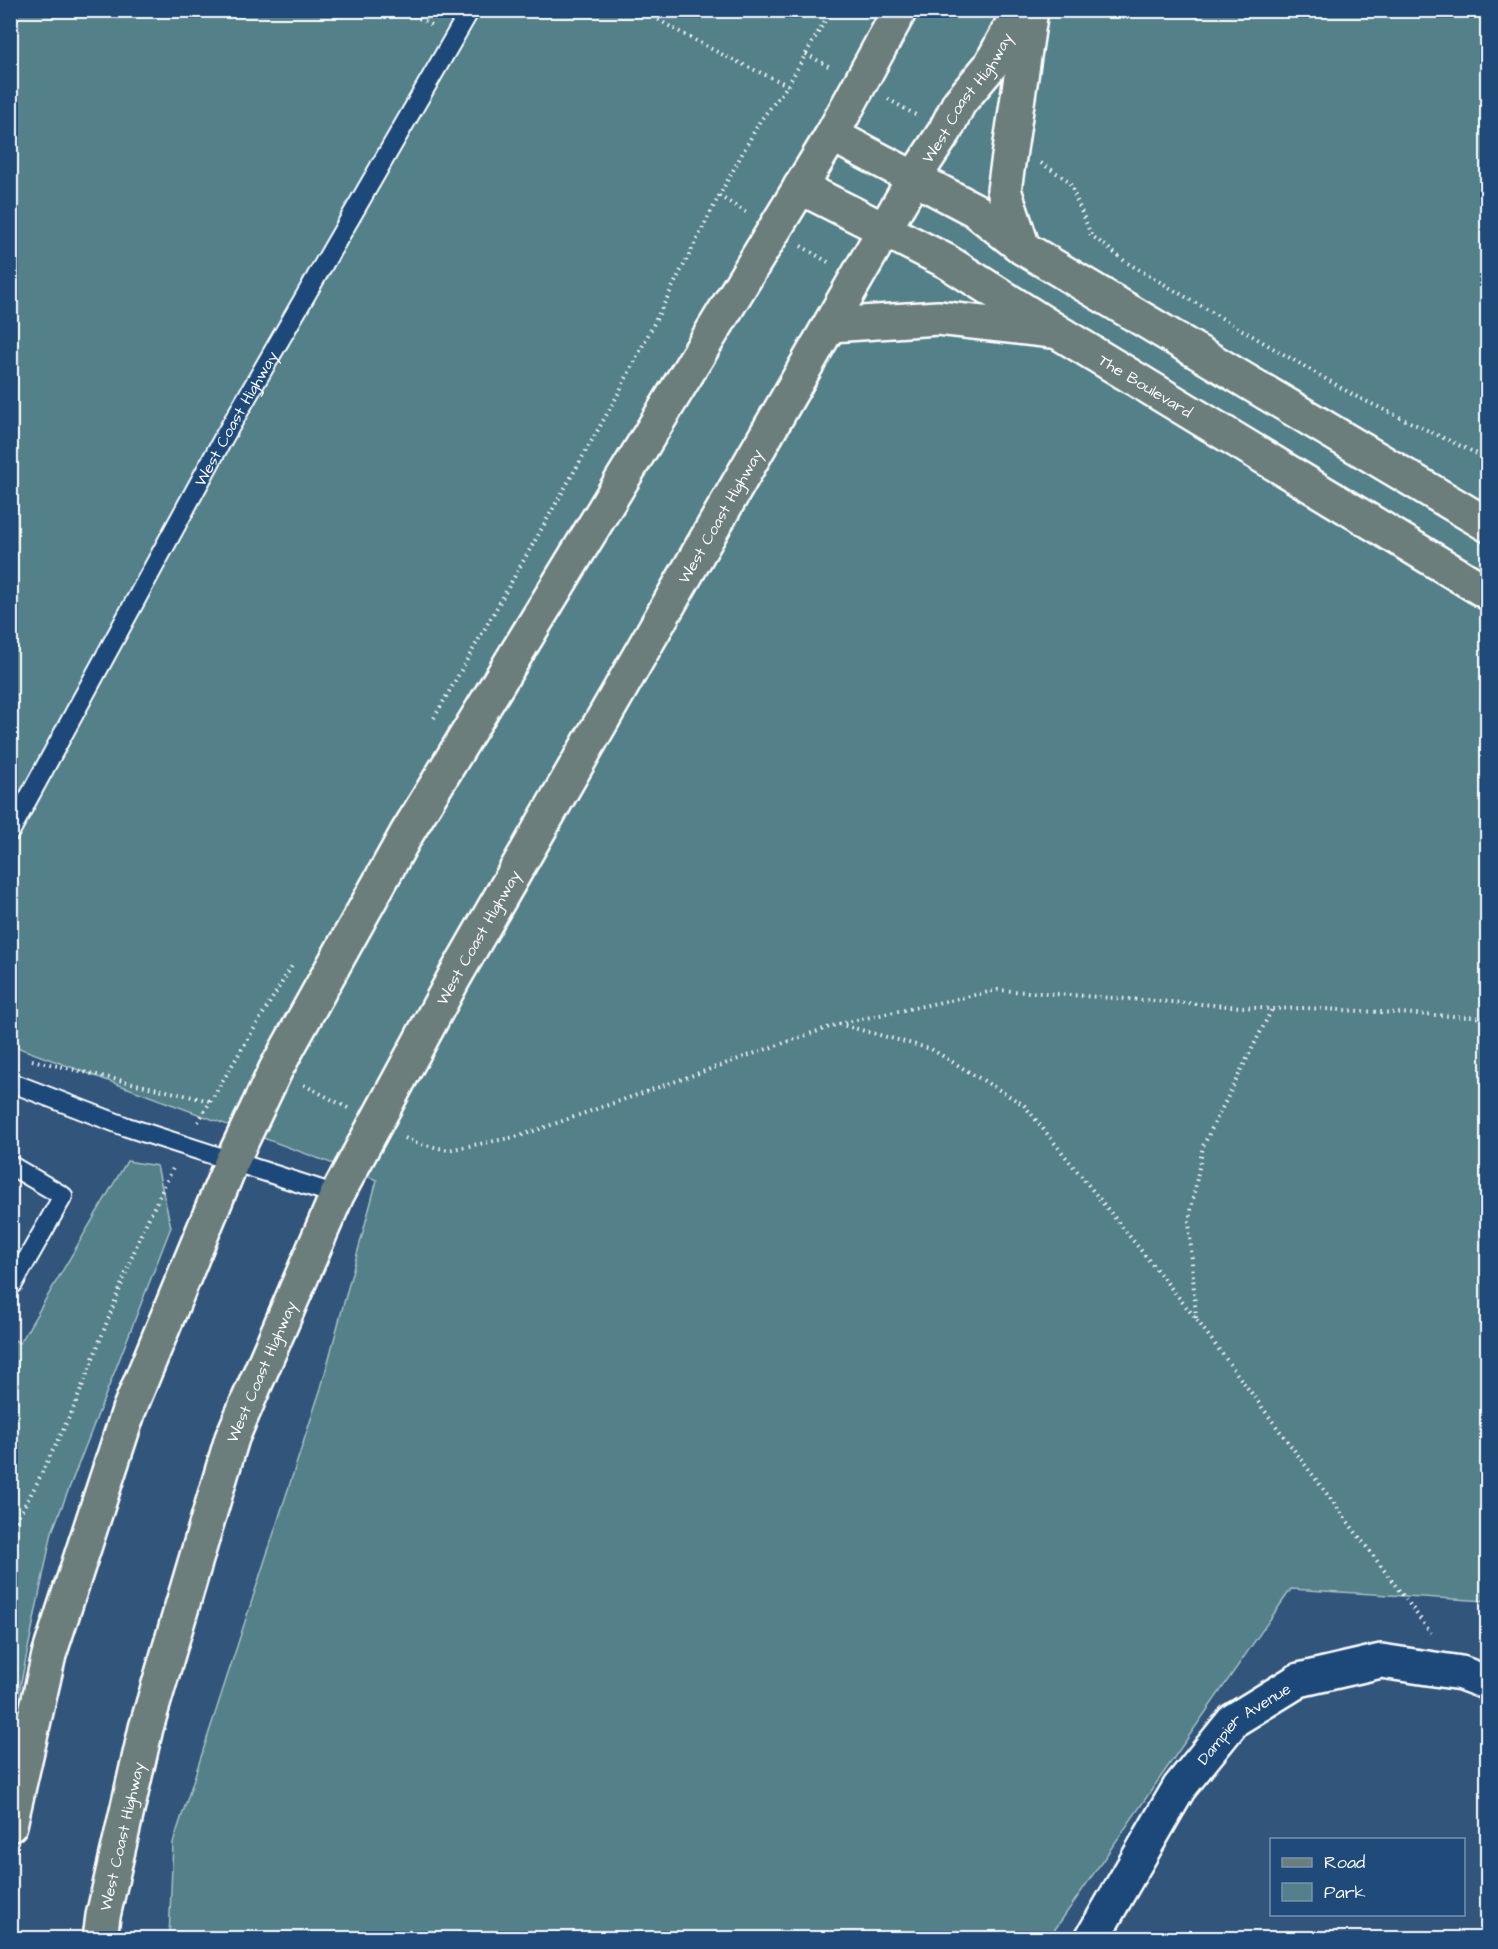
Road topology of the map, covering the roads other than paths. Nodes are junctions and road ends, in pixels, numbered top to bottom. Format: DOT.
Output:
graph roads {
  1 [pos="470,10"];
  2 [pos="900,10"];
  3 [pos="1020,10"];
  4 [pos="1031,10"];
  5 [pos="832,135"];
  6 [pos="914,178"];
  7 [pos="800,187"];
  8 [pos="885,231"];
  9 [pos="1023,248"];
  10 [pos="831,325"];
  11 [pos="1058,332"];
  12 [pos="1488,525"];
  13 [pos="1488,593"];
  14 [pos="10,832"];
  15 [pos="10,1082"];
  16 [pos="232,1161"];
  17 [pos="10,1165"];
  18 [pos="337,1195"];
  19 [pos="10,1282"];
  20 [pos="1474,1678"];
  21 [pos="10,1826"];
  22 [pos="100,1938"];
  23 [pos="1092,1938"];
  1 -- 14 [label="lane, West Coast Highway"];
  2 -- 5 [label="main road"];
  3 -- 6 [label="main road, West Coast Highway"];
  4 -- 9 [label="main road"];
  5 -- 6 [label="main road"];
  5 -- 7 [label="main road"];
  6 -- 8 [label="main road, West Coast Highway"];
  6 -- 9 [label="main road"];
  7 -- 8 [label="main road, The Boulevard"];
  7 -- 16 [label="main road"];
  8 -- 10 [label="main road, West Coast Highway"];
  8 -- 11 [label="main road, The Boulevard"];
  9 -- 12 [label="main road"];
  10 -- 11 [label="main road"];
  10 -- 18 [label="main road, West Coast Highway"];
  11 -- 13 [label="main road, The Boulevard"];
  15 -- 16 [label="lane"];
  16 -- 18 [label="lane"];
  16 -- 21 [label="main road"];
  17 -- 19 [label="lane"];
  18 -- 22 [label="main road, West Coast Highway"];
  20 -- 23 [label="street, Dampier Avenue"];
}
